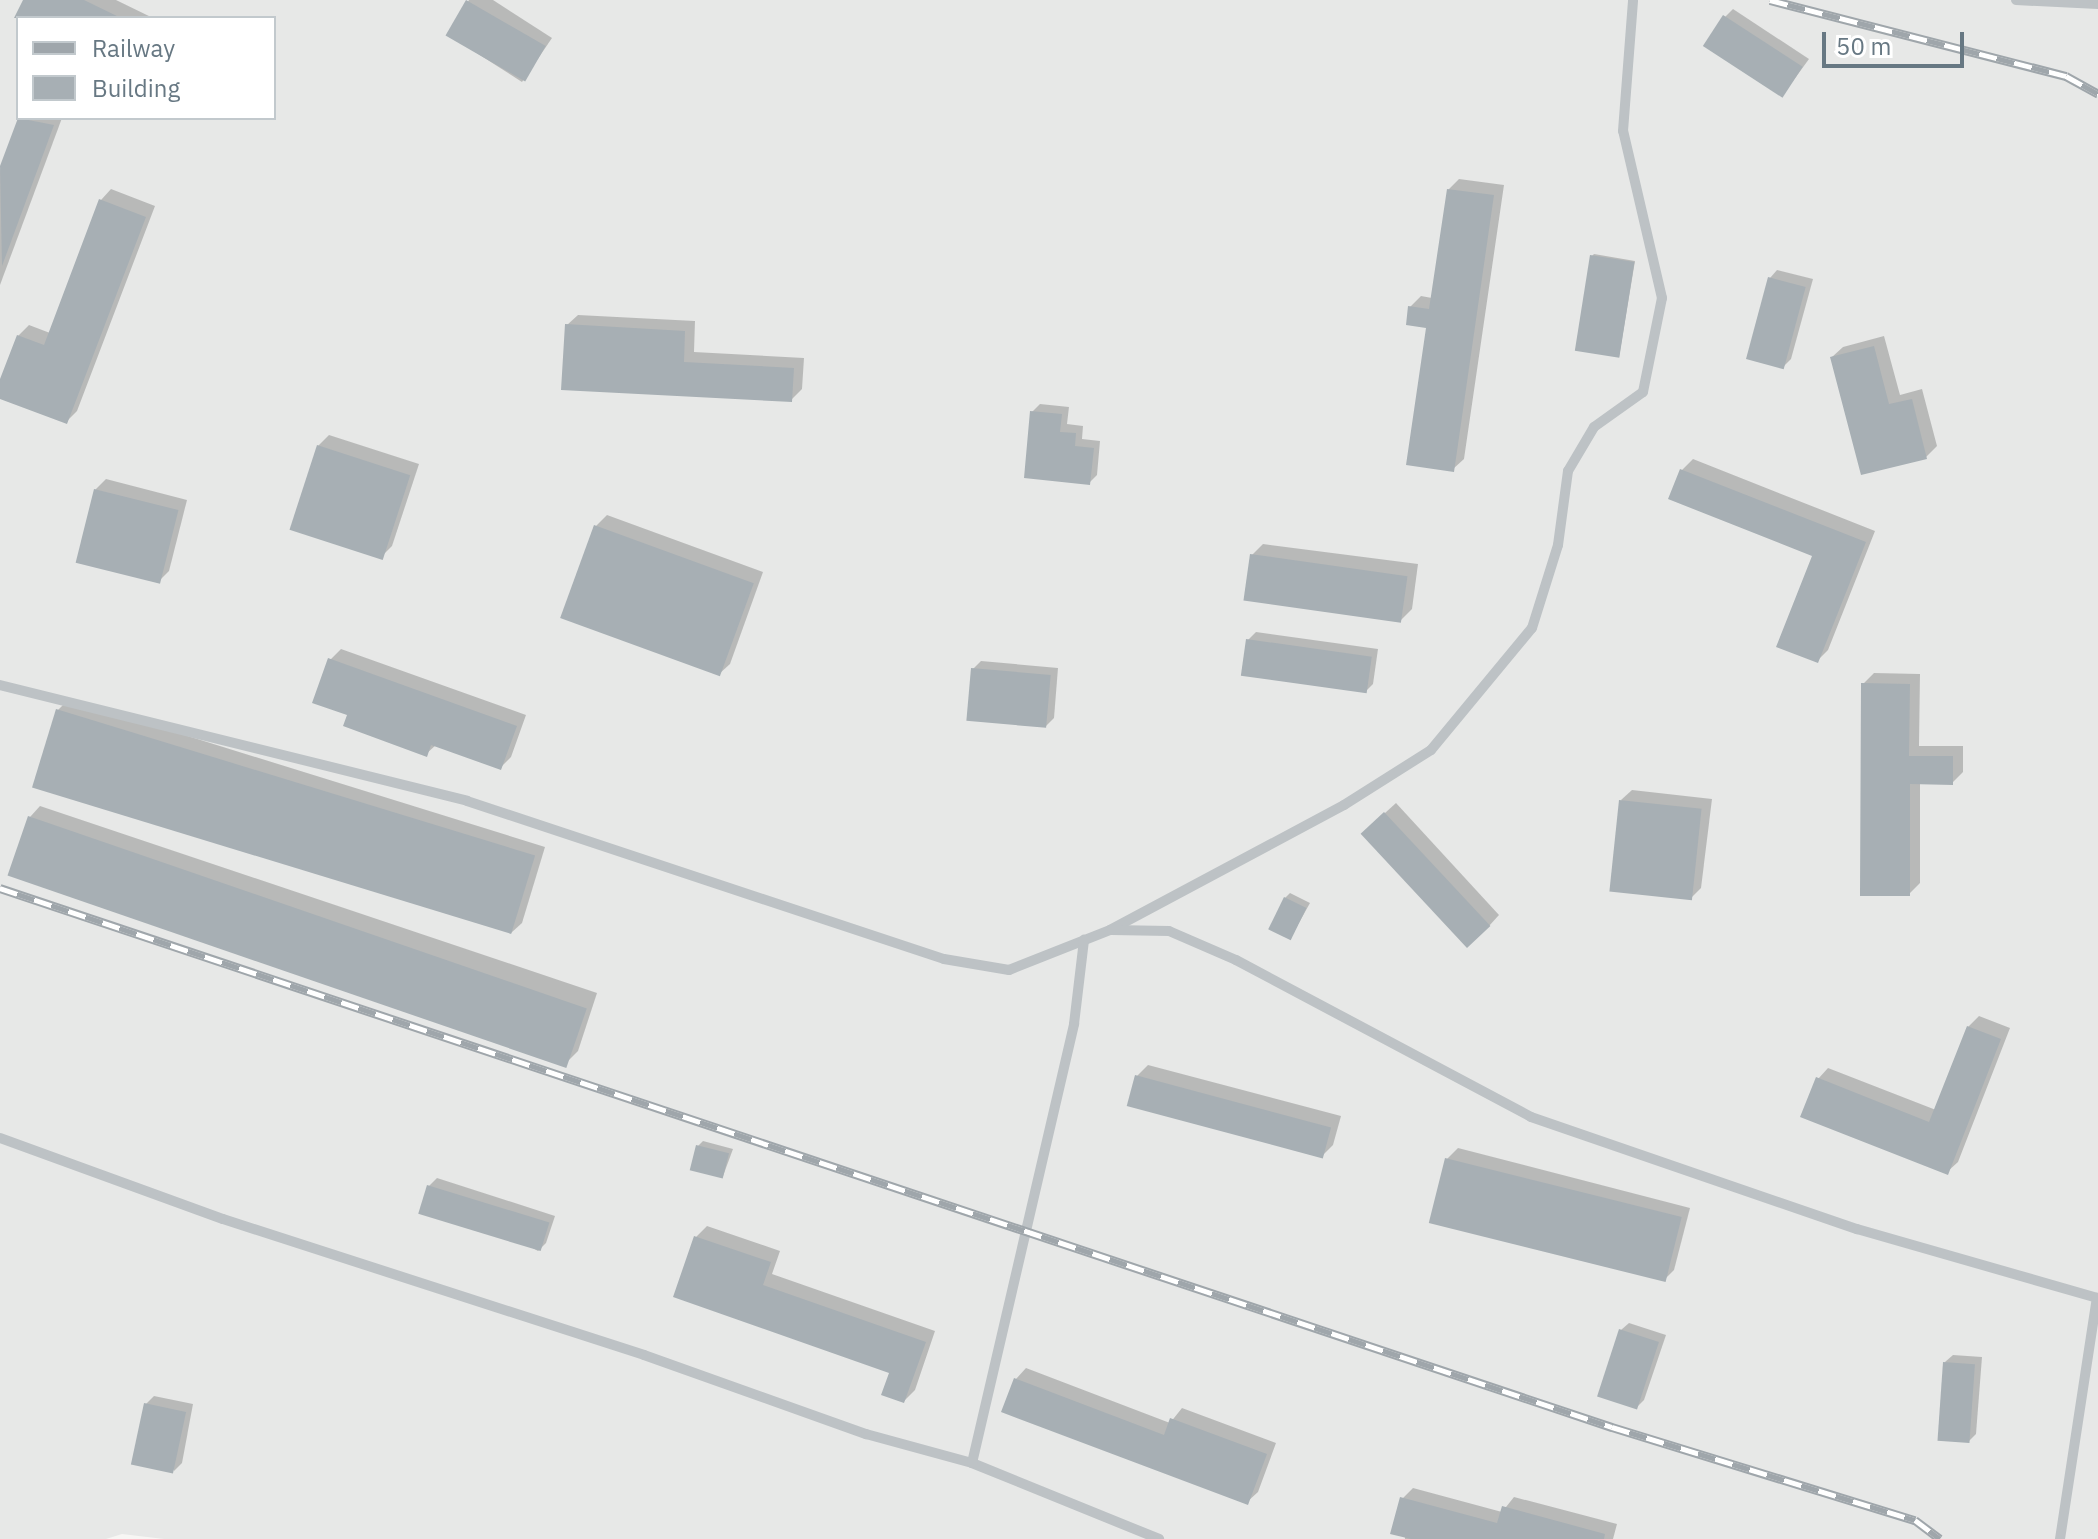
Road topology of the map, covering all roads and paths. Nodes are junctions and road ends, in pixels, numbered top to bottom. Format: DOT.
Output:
graph roads {
  1 [pos="1633,0"];
  2 [pos="2016,0"];
  3 [pos="2098,4"];
  4 [pos="0,685"];
  5 [pos="1110,930"];
  6 [pos="1084,940"];
  7 [pos="0,1138"];
  8 [pos="2098,1298"];
  9 [pos="972,1463"];
  10 [pos="1159,1539"];
  11 [pos="2060,1539"];
  1 -- 5 [label="lane"];
  2 -- 3 [label="lane"];
  4 -- 6 [label="lane"];
  5 -- 6 [label="lane"];
  5 -- 8 [label="lane"];
  6 -- 9 [label="lane"];
  7 -- 9 [label="lane"];
  8 -- 11 [label="lane"];
  9 -- 10 [label="lane"];
}
